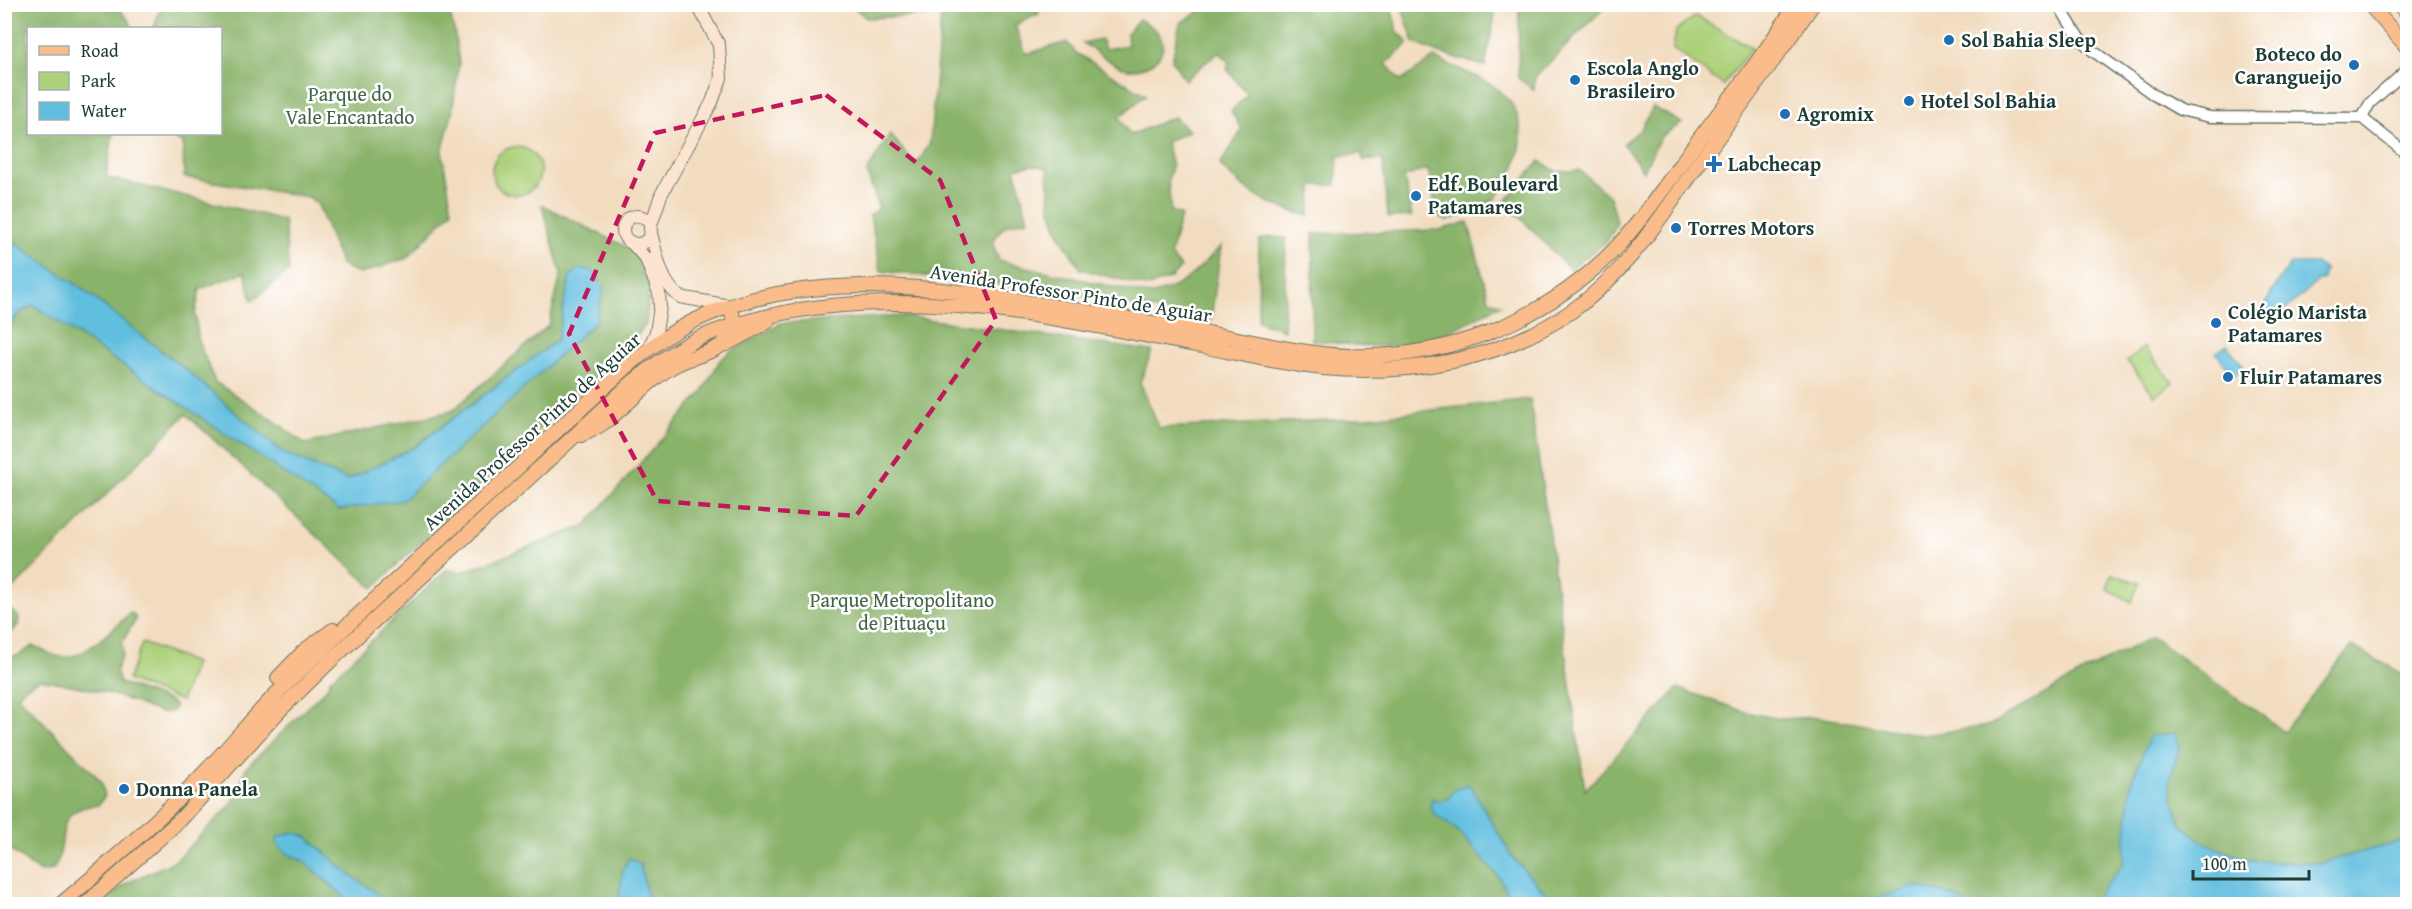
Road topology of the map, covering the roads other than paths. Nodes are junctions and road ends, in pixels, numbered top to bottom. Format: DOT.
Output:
graph roads {
  1 [pos="697,4"];
  2 [pos="1796,4"];
  3 [pos="1813,4"];
  4 [pos="2058,4"];
  5 [pos="2369,4"];
  6 [pos="2399,4"];
  7 [pos="2408,15"];
  8 [pos="2408,48"];
  9 [pos="2408,69"];
  10 [pos="2362,118"];
  11 [pos="2408,155"];
  12 [pos="661,195"];
  13 [pos="633,216"];
  14 [pos="651,229"];
  15 [pos="631,242"];
  16 [pos="680,297"];
  17 [pos="730,306"];
  18 [pos="660,307"];
  19 [pos="781,314"];
  20 [pos="734,326"];
  21 [pos="649,348"];
  22 [pos="716,349"];
  23 [pos="571,439"];
  24 [pos="371,603"];
  25 [pos="278,678"];
  26 [pos="61,904"];
  27 [pos="86,904"];
  1 -- 12 [label="main road"];
  2 -- 17 [label="main road, Avenida Professor Pinto de Aguiar"];
  3 -- 19 [label="main road, Avenida Professor Pinto de Aguiar"];
  4 -- 10 [label="street"];
  5 -- 8 [label="main road"];
  6 -- 7 [label="main road"];
  9 -- 10 [label="street"];
  10 -- 11 [label="street"];
  12 -- 13 [label="main road"];
  12 -- 14 [label="main road"];
  13 -- 14 [label="main road"];
  13 -- 15 [label="main road"];
  14 -- 15 [label="main road"];
  14 -- 16 [label="main road"];
  15 -- 18 [label="main road"];
  16 -- 17 [label="main road"];
  16 -- 18 [label="main road"];
  17 -- 20 [label="main road"];
  17 -- 21 [label="main road, Avenida Professor Pinto de Aguiar"];
  18 -- 21 [label="main road"];
  19 -- 20 [label="main road, Avenida Professor Pinto de Aguiar"];
  19 -- 22 [label="main road"];
  20 -- 22 [label="main road"];
  20 -- 23 [label="main road, Avenida Professor Pinto de Aguiar"];
  21 -- 24 [label="main road, Avenida Professor Pinto de Aguiar"];
  22 -- 23 [label="main road"];
  23 -- 27 [label="main road, Avenida Professor Pinto de Aguiar"];
  24 -- 25 [label="main road"];
  24 -- 26 [label="main road, Avenida Professor Pinto de Aguiar"];
}
